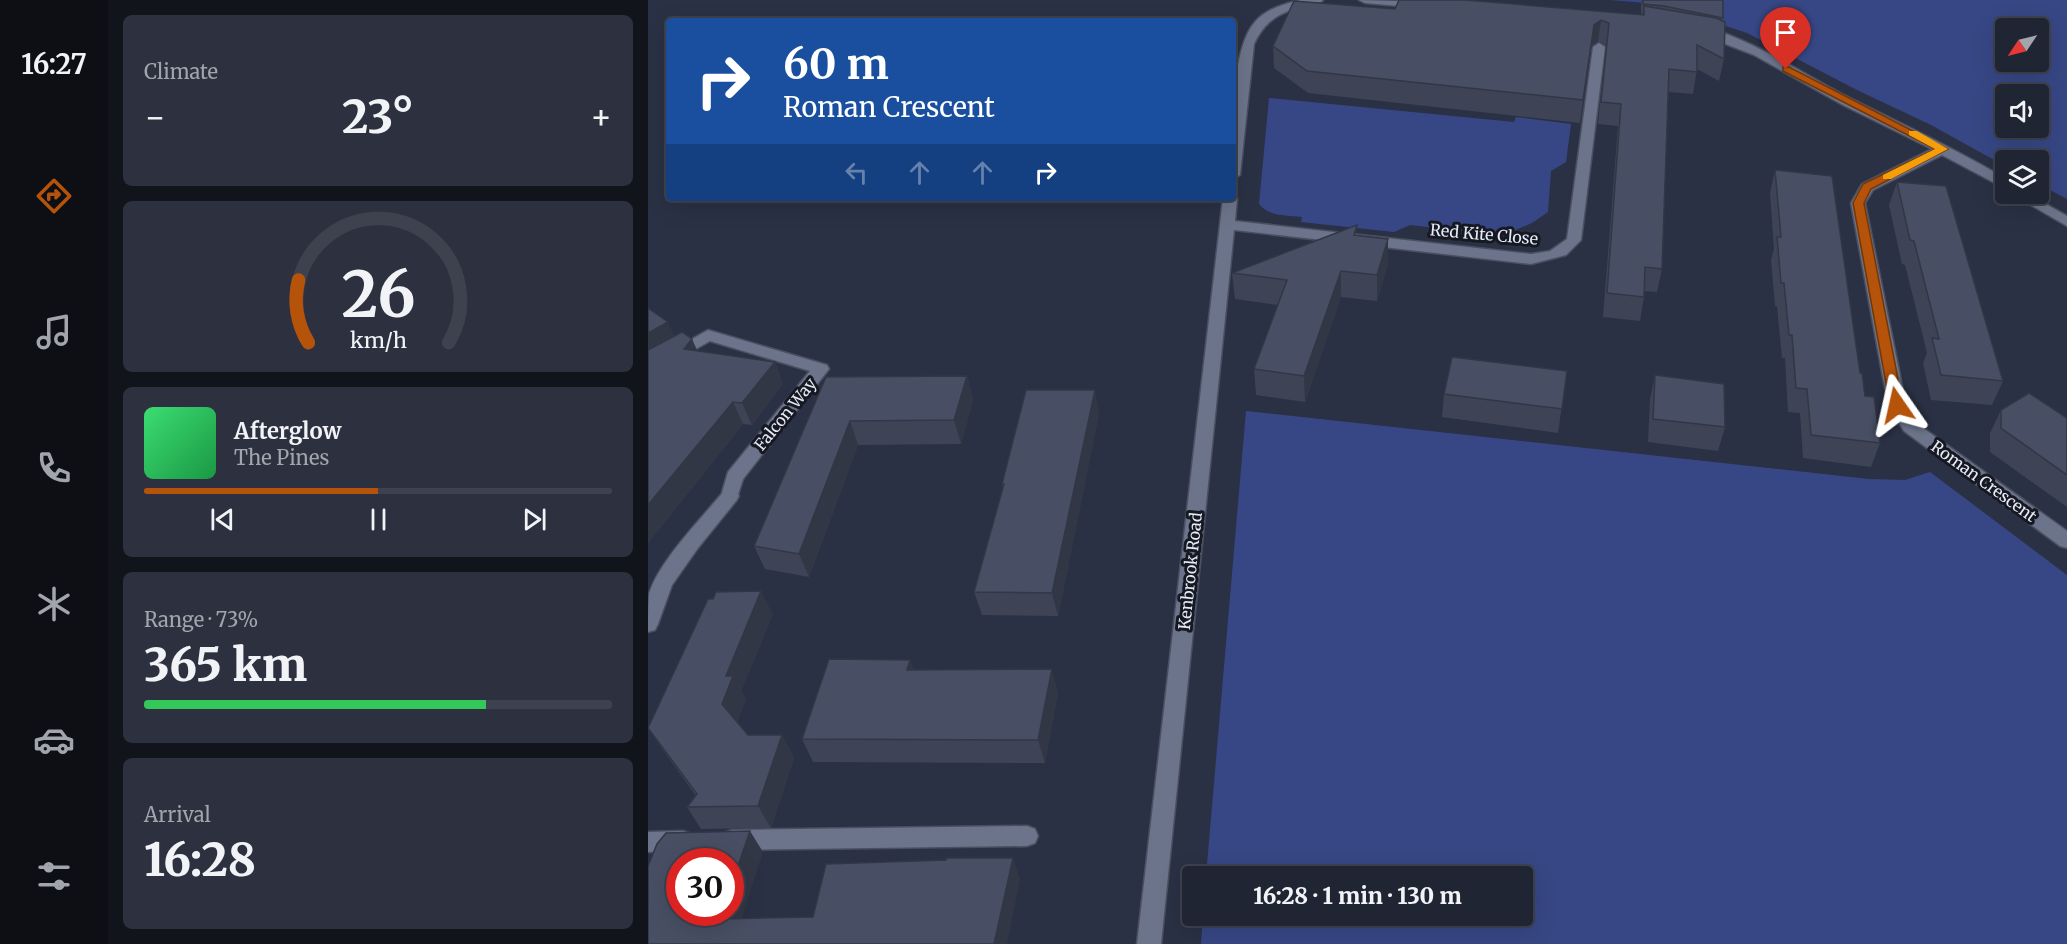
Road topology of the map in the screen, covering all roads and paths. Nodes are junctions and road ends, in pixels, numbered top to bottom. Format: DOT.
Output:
graph roads {
  1 [pos="1317,0"];
  2 [pos="1365,0"];
  3 [pos="1441,6"];
  4 [pos="1690,28"];
  5 [pos="1599,47"];
  6 [pos="1236,149"];
  7 [pos="1943,149"];
  8 [pos="1995,179"];
  9 [pos="1230,201"];
  10 [pos="2036,204"];
  11 [pos="2067,222"];
  12 [pos="1227,225"];
  13 [pos="648,371"];
  14 [pos="2067,541"];
  15 [pos="656,582"];
  16 [pos="648,624"];
  17 [pos="1027,836"];
  18 [pos="648,842"];
  19 [pos="1149,944"];
  1 -- 6 [label="street"];
  2 -- 3 [label="street"];
  4 -- 7 [label="street"];
  5 -- 12 [label="street, Red Kite Close"];
  7 -- 8 [label="street"];
  7 -- 14 [label="street, Roman Crescent"];
  9 -- 12 [label="street, Kenbrook Road"];
  10 -- 11 [label="street"];
  12 -- 19 [label="street, Kenbrook Road"];
  13 -- 15 [label="street, Falcon Way"];
  15 -- 16 [label="street, Falcon Way"];
  17 -- 18 [label="street"];
}
